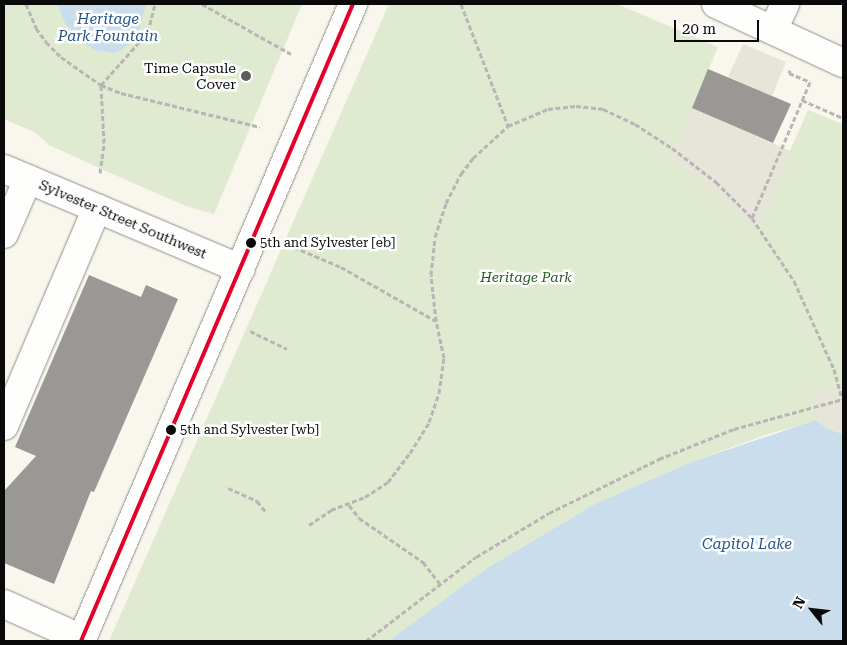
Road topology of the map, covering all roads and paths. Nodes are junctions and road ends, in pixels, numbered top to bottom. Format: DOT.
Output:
graph roads {
  1 [pos="26,4"];
  2 [pos="154,4"];
  3 [pos="202,4"];
  4 [pos="353,4"];
  5 [pos="461,4"];
  6 [pos="716,4"];
  7 [pos="785,4"];
  8 [pos="773,30"];
  9 [pos="291,54"];
  10 [pos="843,63"];
  11 [pos="792,67"];
  12 [pos="100,85"];
  13 [pos="802,100"];
  14 [pos="843,118"];
  15 [pos="508,126"];
  16 [pos="260,127"];
  17 [pos="100,173"];
  18 [pos="16,174"];
  19 [pos="97,208"];
  20 [pos="752,218"];
  21 [pos="4,234"];
  22 [pos="287,244"];
  23 [pos="241,269"];
  24 [pos="436,321"];
  25 [pos="250,331"];
  26 [pos="287,349"];
  27 [pos="843,399"];
  28 [pos="4,426"];
  29 [pos="228,488"];
  30 [pos="349,505"];
  31 [pos="266,512"];
  32 [pos="308,525"];
  33 [pos="440,584"];
  34 [pos="4,604"];
  35 [pos="81,640"];
  36 [pos="366,641"];
  1 -- 12 [label="path"];
  2 -- 12 [label="path"];
  3 -- 9 [label="path"];
  4 -- 23 [label="street"];
  5 -- 15 [label="path"];
  6 -- 8 [label="street"];
  7 -- 8 [label="street"];
  8 -- 10 [label="street"];
  11 -- 13 [label="path"];
  12 -- 16 [label="path"];
  12 -- 17 [label="path"];
  13 -- 14 [label="path"];
  13 -- 20 [label="path"];
  15 -- 20 [label="path"];
  15 -- 24 [label="path"];
  18 -- 19 [label="street, Sylvester Street Southwest"];
  18 -- 21 [label="street"];
  19 -- 23 [label="street, Sylvester Street Southwest"];
  19 -- 28 [label="street"];
  20 -- 27 [label="path"];
  22 -- 24 [label="path"];
  23 -- 35 [label="street"];
  24 -- 30 [label="path"];
  25 -- 26 [label="path"];
  27 -- 33 [label="path"];
  29 -- 31 [label="path"];
  30 -- 32 [label="path"];
  30 -- 33 [label="path"];
  33 -- 36 [label="path"];
  34 -- 35 [label="street"];
}
